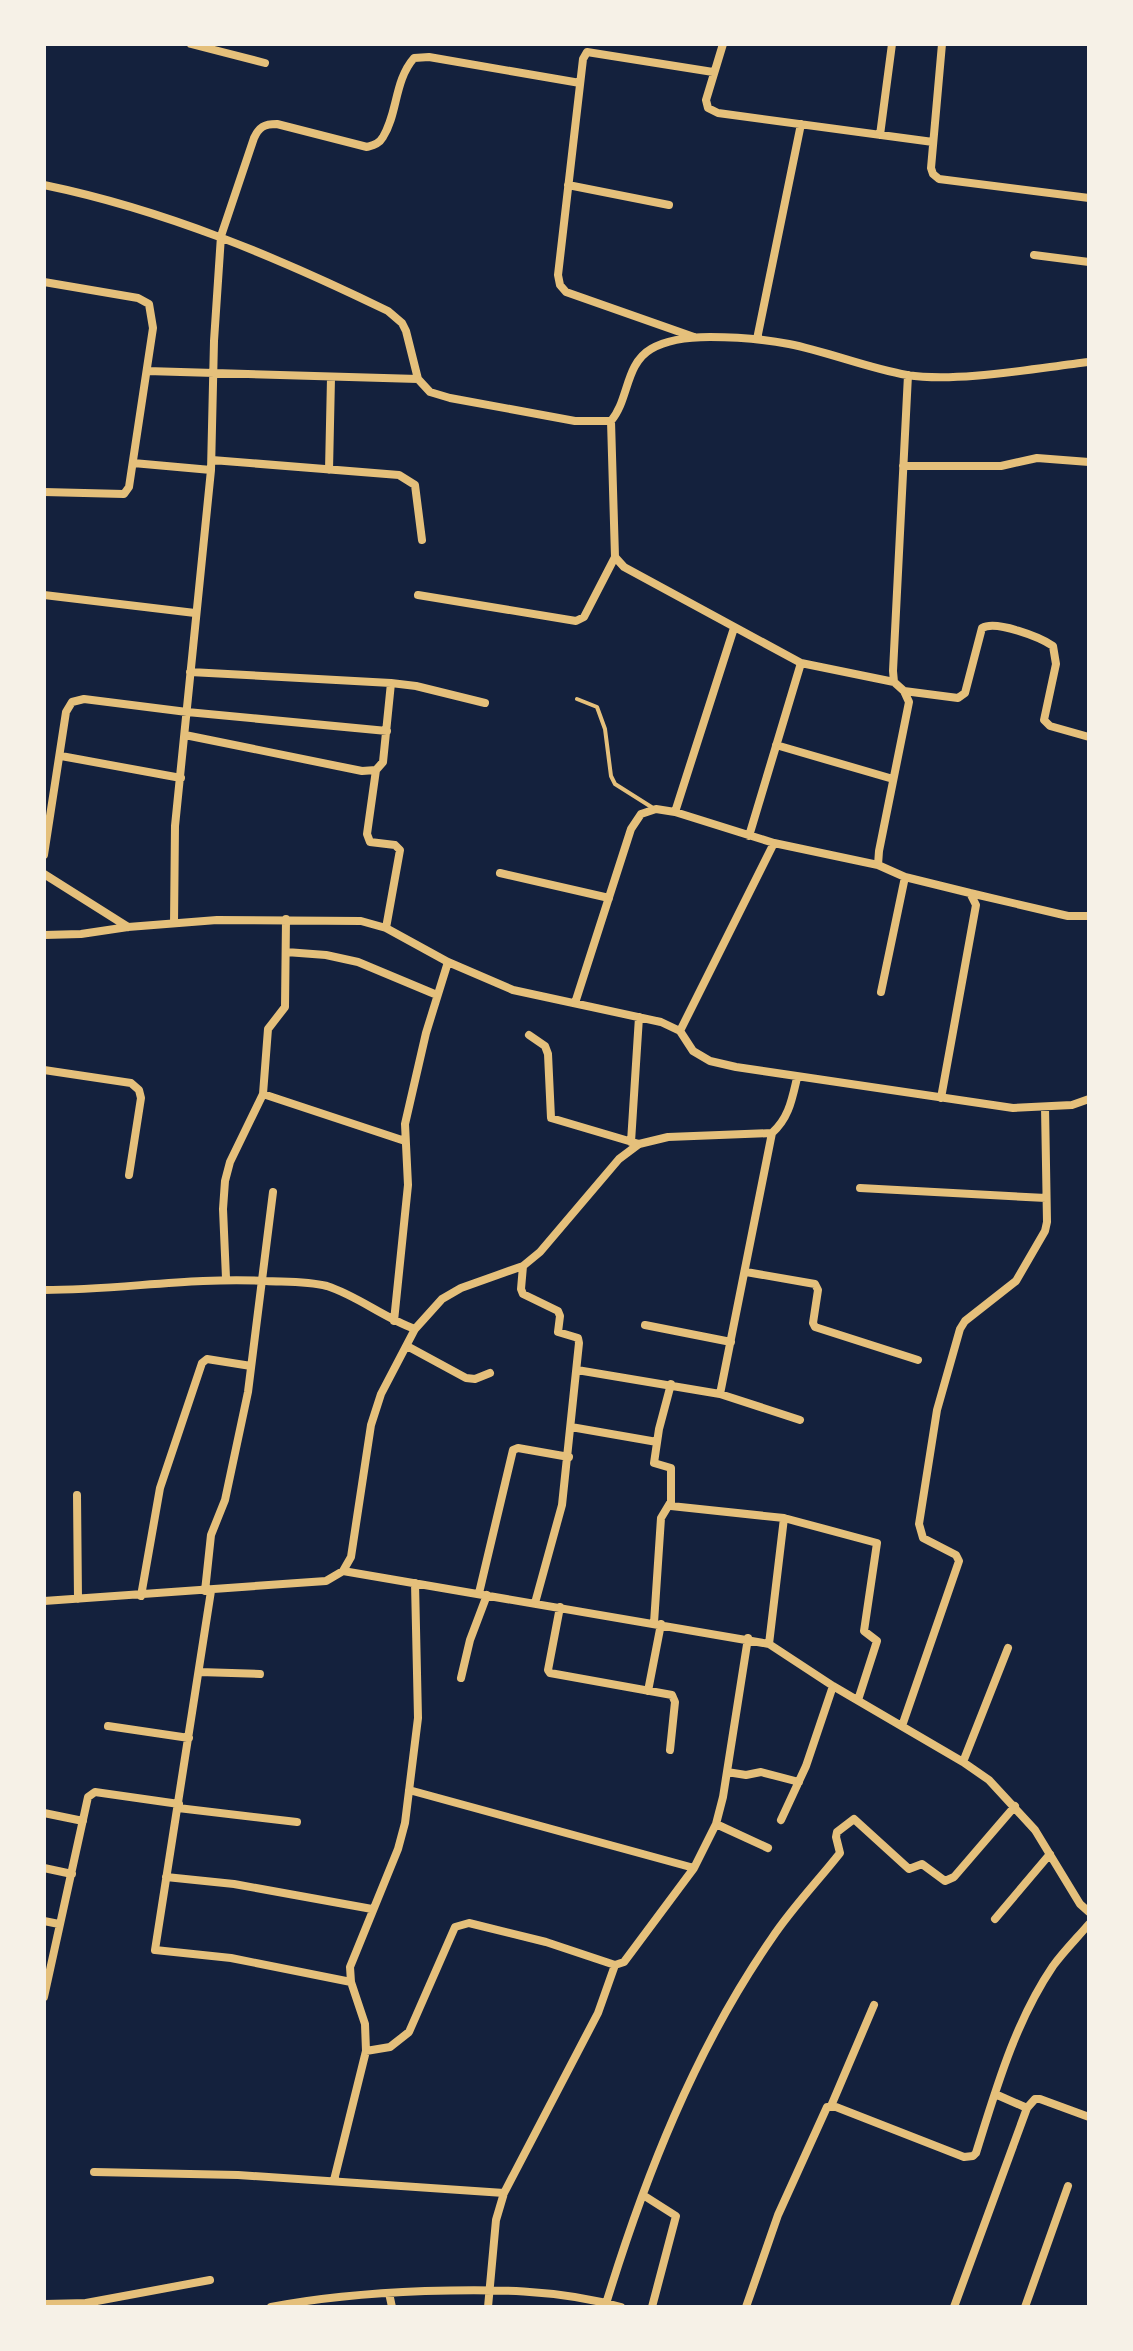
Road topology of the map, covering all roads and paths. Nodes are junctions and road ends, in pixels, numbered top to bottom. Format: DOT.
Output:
graph roads {
  1 [pos="191,44"];
  2 [pos="723,44"];
  3 [pos="892,44"];
  4 [pos="942,44"];
  5 [pos="588,48"];
  6 [pos="265,63"];
  7 [pos="713,72"];
  8 [pos="580,83"];
  9 [pos="801,124"];
  10 [pos="880,135"];
  11 [pos="933,142"];
  12 [pos="44,185"];
  13 [pos="568,185"];
  14 [pos="1089,198"];
  15 [pos="669,205"];
  16 [pos="221,236"];
  17 [pos="1034,255"];
  18 [pos="1089,262"];
  19 [pos="44,282"];
  20 [pos="695,337"];
  21 [pos="757,339"];
  22 [pos="1089,362"];
  23 [pos="147,371"];
  24 [pos="214,372"];
  25 [pos="908,375"];
  26 [pos="331,378"];
  27 [pos="418,379"];
  28 [pos="611,421"];
  29 [pos="1089,462"];
  30 [pos="133,463"];
  31 [pos="212,465"];
  32 [pos="903,466"];
  33 [pos="329,470"];
  34 [pos="44,492"];
  35 [pos="422,540"];
  36 [pos="615,557"];
  37 [pos="44,595"];
  38 [pos="418,595"];
  39 [pos="195,613"];
  40 [pos="734,628"];
  41 [pos="801,663"];
  42 [pos="190,672"];
  43 [pos="894,682"];
  44 [pos="391,683"];
  45 [pos="904,691"];
  46 [pos="577,699"];
  47 [pos="485,703"];
  48 [pos="187,712"];
  49 [pos="387,731"];
  50 [pos="185,735"];
  51 [pos="1089,737"];
  52 [pos="776,745"];
  53 [pos="61,756"];
  54 [pos="376,770"];
  55 [pos="181,778"];
  56 [pos="893,779"];
  57 [pos="656,809"];
  58 [pos="675,812"];
  59 [pos="749,836"];
  60 [pos="774,843"];
  61 [pos="44,855"];
  62 [pos="878,865"];
  63 [pos="500,873"];
  64 [pos="44,874"];
  65 [pos="905,877"];
  66 [pos="970,893"];
  67 [pos="609,898"];
  68 [pos="1089,916"];
  69 [pos="286,919"];
  70 [pos="174,923"];
  71 [pos="128,927"];
  72 [pos="386,928"];
  73 [pos="44,935"];
  74 [pos="286,952"];
  75 [pos="448,962"];
  76 [pos="881,992"];
  77 [pos="437,995"];
  78 [pos="575,1003"];
  79 [pos="639,1017"];
  80 [pos="680,1031"];
  81 [pos="529,1035"];
  82 [pos="44,1070"];
  83 [pos="797,1078"];
  84 [pos="263,1094"];
  85 [pos="941,1098"];
  86 [pos="1089,1099"];
  87 [pos="1045,1107"];
  88 [pos="772,1133"];
  89 [pos="405,1141"];
  90 [pos="635,1143"];
  91 [pos="129,1175"];
  92 [pos="860,1188"];
  93 [pos="273,1192"];
  94 [pos="1046,1198"];
  95 [pos="523,1266"];
  96 [pos="746,1272"];
  97 [pos="226,1278"];
  98 [pos="261,1280"];
  99 [pos="44,1290"];
  100 [pos="394,1321"];
  101 [pos="645,1325"];
  102 [pos="415,1329"];
  103 [pos="731,1342"];
  104 [pos="407,1346"];
  105 [pos="918,1360"];
  106 [pos="251,1366"];
  107 [pos="577,1370"];
  108 [pos="490,1373"];
  109 [pos="671,1384"];
  110 [pos="720,1394"];
  111 [pos="800,1420"];
  112 [pos="571,1427"];
  113 [pos="657,1442"];
  114 [pos="569,1457"];
  115 [pos="77,1495"];
  116 [pos="670,1503"];
  117 [pos="784,1518"];
  118 [pos="343,1571"];
  119 [pos="415,1583"];
  120 [pos="208,1591"];
  121 [pos="483,1594"];
  122 [pos="141,1596"];
  123 [pos="78,1599"];
  124 [pos="44,1601"];
  125 [pos="535,1603"];
  126 [pos="560,1607"];
  127 [pos="658,1623"];
  128 [pos="748,1638"];
  129 [pos="769,1644"];
  130 [pos="1008,1648"];
  131 [pos="199,1672"];
  132 [pos="260,1674"];
  133 [pos="461,1678"];
  134 [pos="833,1686"];
  135 [pos="648,1691"];
  136 [pos="858,1700"];
  137 [pos="108,1726"];
  138 [pos="902,1726"];
  139 [pos="189,1738"];
  140 [pos="670,1750"];
  141 [pos="963,1762"];
  142 [pos="727,1772"];
  143 [pos="799,1782"];
  144 [pos="409,1790"];
  145 [pos="178,1806"];
  146 [pos="1015,1806"];
  147 [pos="44,1813"];
  148 [pos="781,1820"];
  149 [pos="83,1821"];
  150 [pos="297,1822"];
  151 [pos="716,1824"];
  152 [pos="768,1848"];
  153 [pos="1050,1854"];
  154 [pos="44,1868"];
  155 [pos="694,1868"];
  156 [pos="72,1874"];
  157 [pos="166,1877"];
  158 [pos="372,1909"];
  159 [pos="1089,1912"];
  160 [pos="995,1919"];
  161 [pos="44,1921"];
  162 [pos="59,1924"];
  163 [pos="1089,1924"];
  164 [pos="615,1965"];
  165 [pos="351,1982"];
  166 [pos="44,1997"];
  167 [pos="874,2005"];
  168 [pos="366,2051"];
  169 [pos="995,2094"];
  170 [pos="831,2106"];
  171 [pos="1027,2108"];
  172 [pos="1089,2117"];
  173 [pos="94,2172"];
  174 [pos="334,2180"];
  175 [pos="1068,2186"];
  176 [pos="504,2193"];
  177 [pos="643,2195"];
  178 [pos="210,2280"];
  179 [pos="489,2289"];
  180 [pos="389,2293"];
  181 [pos="44,2304"];
  182 [pos="88,2305"];
  183 [pos="605,2305"];
  184 [pos="958,2306"];
  185 [pos="271,2307"];
  186 [pos="392,2307"];
  187 [pos="488,2307"];
  188 [pos="621,2307"];
  189 [pos="652,2307"];
  190 [pos="746,2307"];
  191 [pos="1025,2307"];
  1 -- 6 [label="street"];
  2 -- 7 [label="street"];
  3 -- 10 [label="street"];
  4 -- 11 [label="street"];
  5 -- 7 [label="street"];
  5 -- 8 [label="street"];
  7 -- 9 [label="street"];
  8 -- 13 [label="street"];
  8 -- 16 [label="street"];
  9 -- 10 [label="street"];
  9 -- 21 [label="street"];
  10 -- 11 [label="street"];
  11 -- 14 [label="street"];
  12 -- 16 [label="street"];
  13 -- 15 [label="street"];
  13 -- 20 [label="street"];
  16 -- 24 [label="street"];
  16 -- 27 [label="street"];
  17 -- 18 [label="street"];
  19 -- 23 [label="street"];
  20 -- 21 [label="street"];
  20 -- 28 [label="street"];
  21 -- 25 [label="street"];
  22 -- 25 [label="street"];
  23 -- 24 [label="street"];
  23 -- 30 [label="street"];
  24 -- 26 [label="street"];
  24 -- 31 [label="street"];
  25 -- 32 [label="street"];
  26 -- 27 [label="street"];
  26 -- 33 [label="street"];
  27 -- 28 [label="street"];
  28 -- 36 [label="street"];
  29 -- 32 [label="street"];
  30 -- 31 [label="street"];
  30 -- 34 [label="street"];
  31 -- 33 [label="street"];
  31 -- 39 [label="street"];
  32 -- 43 [label="street"];
  33 -- 35 [label="street"];
  36 -- 38 [label="street"];
  36 -- 40 [label="street"];
  37 -- 39 [label="street"];
  39 -- 42 [label="street"];
  40 -- 41 [label="street"];
  40 -- 58 [label="street"];
  41 -- 43 [label="street"];
  41 -- 52 [label="street"];
  42 -- 44 [label="street"];
  42 -- 48 [label="street"];
  43 -- 45 [label="street"];
  44 -- 47 [label="street"];
  44 -- 49 [label="street"];
  45 -- 51 [label="street"];
  45 -- 56 [label="street"];
  46 -- 57 [label="lane"];
  48 -- 49 [label="street"];
  48 -- 50 [label="street"];
  48 -- 53 [label="street"];
  49 -- 54 [label="street"];
  50 -- 54 [label="street"];
  50 -- 55 [label="street"];
  52 -- 56 [label="street"];
  52 -- 59 [label="street"];
  53 -- 55 [label="street"];
  53 -- 61 [label="street"];
  54 -- 72 [label="street"];
  55 -- 70 [label="street"];
  56 -- 62 [label="street"];
  57 -- 58 [label="street"];
  57 -- 67 [label="street"];
  58 -- 59 [label="street"];
  59 -- 60 [label="street"];
  60 -- 62 [label="street"];
  60 -- 80 [label="street"];
  62 -- 65 [label="street"];
  63 -- 67 [label="street"];
  64 -- 71 [label="street"];
  65 -- 66 [label="street"];
  65 -- 76 [label="street"];
  66 -- 68 [label="street"];
  66 -- 85 [label="street"];
  67 -- 78 [label="street"];
  69 -- 70 [label="street"];
  69 -- 72 [label="street"];
  69 -- 74 [label="street"];
  70 -- 71 [label="street"];
  71 -- 73 [label="street"];
  72 -- 75 [label="street"];
  74 -- 77 [label="street"];
  74 -- 84 [label="street"];
  75 -- 77 [label="street"];
  75 -- 78 [label="street"];
  77 -- 89 [label="street"];
  78 -- 79 [label="street"];
  79 -- 80 [label="street"];
  79 -- 90 [label="street"];
  80 -- 83 [label="street"];
  81 -- 90 [label="street"];
  82 -- 91 [label="street"];
  83 -- 85 [label="street"];
  83 -- 88 [label="street"];
  84 -- 89 [label="street"];
  84 -- 97 [label="street"];
  85 -- 87 [label="street"];
  86 -- 87 [label="street"];
  87 -- 94 [label="street"];
  88 -- 90 [label="street"];
  88 -- 96 [label="street"];
  89 -- 100 [label="street"];
  90 -- 95 [label="street"];
  92 -- 94 [label="street"];
  93 -- 98 [label="street"];
  94 -- 138 [label="street"];
  95 -- 102 [label="street"];
  95 -- 107 [label="street"];
  96 -- 103 [label="street"];
  96 -- 105 [label="street"];
  97 -- 98 [label="street"];
  97 -- 99 [label="street"];
  98 -- 100 [label="street"];
  98 -- 106 [label="street"];
  100 -- 102 [label="street"];
  101 -- 103 [label="street"];
  102 -- 104 [label="street"];
  103 -- 110 [label="street"];
  104 -- 108 [label="street"];
  104 -- 118 [label="street"];
  106 -- 120 [label="street"];
  106 -- 122 [label="street"];
  107 -- 109 [label="street"];
  107 -- 112 [label="street"];
  109 -- 110 [label="street"];
  109 -- 113 [label="street"];
  110 -- 111 [label="street"];
  112 -- 113 [label="street"];
  112 -- 114 [label="street"];
  113 -- 116 [label="street"];
  114 -- 121 [label="street"];
  114 -- 125 [label="street"];
  115 -- 123 [label="street"];
  116 -- 117 [label="street"];
  116 -- 127 [label="street"];
  117 -- 129 [label="street"];
  117 -- 136 [label="street"];
  118 -- 119 [label="street"];
  118 -- 120 [label="street"];
  119 -- 121 [label="street"];
  119 -- 144 [label="street"];
  120 -- 122 [label="street"];
  120 -- 131 [label="street"];
  121 -- 125 [label="street"];
  121 -- 133 [label="street"];
  122 -- 123 [label="street"];
  123 -- 124 [label="street"];
  125 -- 126 [label="street"];
  126 -- 127 [label="street"];
  126 -- 135 [label="street"];
  127 -- 128 [label="street"];
  127 -- 135 [label="street"];
  128 -- 129 [label="street"];
  128 -- 142 [label="street"];
  129 -- 134 [label="street"];
  130 -- 141 [label="street"];
  131 -- 132 [label="street"];
  131 -- 139 [label="street"];
  134 -- 136 [label="street"];
  134 -- 143 [label="street"];
  135 -- 140 [label="street"];
  136 -- 138 [label="street"];
  137 -- 139 [label="street"];
  138 -- 141 [label="street"];
  139 -- 145 [label="street"];
  141 -- 146 [label="street"];
  142 -- 143 [label="street"];
  142 -- 151 [label="street"];
  143 -- 148 [label="street"];
  144 -- 155 [label="street"];
  144 -- 158 [label="street"];
  145 -- 149 [label="street"];
  145 -- 150 [label="street"];
  145 -- 157 [label="street"];
  146 -- 153 [label="street"];
  146 -- 177 [label="street"];
  147 -- 149 [label="street"];
  149 -- 156 [label="street"];
  151 -- 152 [label="street"];
  151 -- 155 [label="street"];
  153 -- 159 [label="street"];
  153 -- 160 [label="street"];
  154 -- 156 [label="street"];
  155 -- 164 [label="street"];
  156 -- 162 [label="street"];
  157 -- 158 [label="street"];
  157 -- 165 [label="street"];
  158 -- 165 [label="street"];
  161 -- 162 [label="street"];
  162 -- 166 [label="street"];
  163 -- 169 [label="street"];
  164 -- 168 [label="street"];
  164 -- 176 [label="street"];
  165 -- 168 [label="street"];
  167 -- 170 [label="street"];
  168 -- 174 [label="street"];
  169 -- 170 [label="street"];
  169 -- 171 [label="street"];
  170 -- 190 [label="street"];
  171 -- 172 [label="street"];
  171 -- 184 [label="street"];
  173 -- 174 [label="street"];
  174 -- 176 [label="street"];
  175 -- 191 [label="street"];
  176 -- 179 [label="street"];
  177 -- 183 [label="street"];
  177 -- 189 [label="street"];
  178 -- 182 [label="street"];
  179 -- 180 [label="street"];
  179 -- 183 [label="street"];
  179 -- 187 [label="street"];
  180 -- 185 [label="street"];
  180 -- 186 [label="street"];
  181 -- 182 [label="street"];
  183 -- 188 [label="street"];
}
